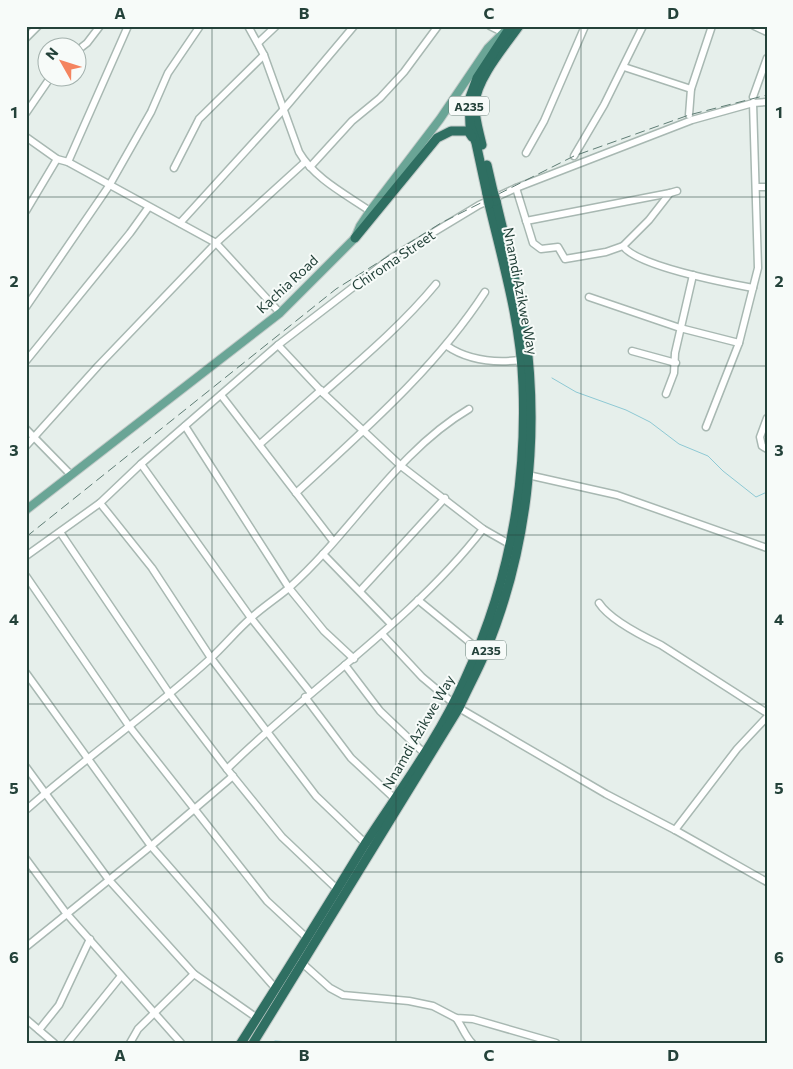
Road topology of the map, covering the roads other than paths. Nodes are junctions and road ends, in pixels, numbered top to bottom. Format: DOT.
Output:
graph roads {
  1 [pos="38,26"];
  2 [pos="100,26"];
  3 [pos="128,26"];
  4 [pos="200,26"];
  5 [pos="248,26"];
  6 [pos="276,26"];
  7 [pos="354,26"];
  8 [pos="438,26"];
  9 [pos="490,26"];
  10 [pos="514,26"];
  11 [pos="585,26"];
  12 [pos="643,26"];
  13 [pos="712,26"];
  14 [pos="754,26"];
  15 [pos="502,32"];
  16 [pos="767,32"];
  17 [pos="26,38"];
  18 [pos="88,41"];
  19 [pos="258,43"];
  20 [pos="264,55"];
  21 [pos="767,58"];
  22 [pos="624,67"];
  23 [pos="43,88"];
  24 [pos="691,89"];
  25 [pos="753,100"];
  26 [pos="767,102"];
  27 [pos="284,109"];
  28 [pos="26,113"];
  29 [pos="689,115"];
  30 [pos="26,138"];
  31 [pos="476,143"];
  32 [pos="526,153"];
  33 [pos="574,156"];
  34 [pos="57,159"];
  35 [pos="68,162"];
  36 [pos="308,165"];
  37 [pos="174,168"];
  38 [pos="109,186"];
  39 [pos="757,187"];
  40 [pos="767,187"];
  41 [pos="516,188"];
  42 [pos="677,190"];
  43 [pos="490,193"];
  44 [pos="670,193"];
  45 [pos="492,203"];
  46 [pos="148,208"];
  47 [pos="26,211"];
  48 [pos="370,211"];
  49 [pos="526,221"];
  50 [pos="180,223"];
  51 [pos="355,238"];
  52 [pos="216,243"];
  53 [pos="623,246"];
  54 [pos="758,268"];
  55 [pos="767,271"];
  56 [pos="693,276"];
  57 [pos="436,284"];
  58 [pos="753,288"];
  59 [pos="485,292"];
  60 [pos="589,297"];
  61 [pos="26,307"];
  62 [pos="280,313"];
  63 [pos="680,328"];
  64 [pos="739,343"];
  65 [pos="278,345"];
  66 [pos="447,346"];
  67 [pos="632,351"];
  68 [pos="521,360"];
  69 [pos="26,361"];
  70 [pos="676,363"];
  71 [pos="322,391"];
  72 [pos="666,394"];
  73 [pos="222,395"];
  74 [pos="469,410"];
  75 [pos="767,418"];
  76 [pos="185,426"];
  77 [pos="706,427"];
  78 [pos="26,429"];
  79 [pos="364,430"];
  80 [pos="35,437"];
  81 [pos="260,444"];
  82 [pos="26,446"];
  83 [pos="767,449"];
  84 [pos="140,464"];
  85 [pos="401,466"];
  86 [pos="71,475"];
  87 [pos="528,475"];
  88 [pos="296,493"];
  89 [pos="445,498"];
  90 [pos="100,503"];
  91 [pos="26,510"];
  92 [pos="483,529"];
  93 [pos="60,532"];
  94 [pos="333,541"];
  95 [pos="511,545"];
  96 [pos="767,548"];
  97 [pos="323,554"];
  98 [pos="26,556"];
  99 [pos="26,576"];
  100 [pos="290,588"];
  101 [pos="360,591"];
  102 [pos="418,600"];
  103 [pos="599,603"];
  104 [pos="251,618"];
  105 [pos="391,624"];
  106 [pos="382,634"];
  107 [pos="478,649"];
  108 [pos="211,658"];
  109 [pos="354,659"];
  110 [pos="345,665"];
  111 [pos="26,673"];
  112 [pos="169,693"];
  113 [pos="307,695"];
  114 [pos="456,706"];
  115 [pos="767,712"];
  116 [pos="767,716"];
  117 [pos="129,726"];
  118 [pos="265,731"];
  119 [pos="424,753"];
  120 [pos="87,759"];
  121 [pos="26,767"];
  122 [pos="227,769"];
  123 [pos="233,776"];
  124 [pos="45,794"];
  125 [pos="395,799"];
  126 [pos="26,810"];
  127 [pos="194,810"];
  128 [pos="676,830"];
  129 [pos="366,844"];
  130 [pos="151,846"];
  131 [pos="26,859"];
  132 [pos="109,880"];
  133 [pos="767,882"];
  134 [pos="338,890"];
  135 [pos="66,913"];
  136 [pos="308,938"];
  137 [pos="90,939"];
  138 [pos="26,946"];
  139 [pos="301,962"];
  140 [pos="194,974"];
  141 [pos="121,976"];
  142 [pos="276,988"];
  143 [pos="154,1013"];
  144 [pos="257,1018"];
  145 [pos="456,1018"];
  146 [pos="26,1019"];
  147 [pos="39,1030"];
  148 [pos="54,1043"];
  149 [pos="67,1043"];
  150 [pos="130,1043"];
  151 [pos="180,1043"];
  152 [pos="241,1043"];
  153 [pos="253,1043"];
  154 [pos="472,1043"];
  155 [pos="556,1043"];
  1 -- 17 [label="street"];
  2 -- 18 [label="street"];
  3 -- 35 [label="street"];
  4 -- 38 [label="street"];
  5 -- 19 [label="street"];
  6 -- 19 [label="street"];
  7 -- 27 [label="street"];
  8 -- 36 [label="street"];
  9 -- 15 [label="street"];
  10 -- 15 [label="main road, Kachia Road"];
  10 -- 31 [label="highway, Nnamdi Azikwe Way / A235"];
  10 -- 43 [label="highway, A235"];
  11 -- 32 [label="street"];
  12 -- 22 [label="street"];
  13 -- 24 [label="street"];
  14 -- 16 [label="street"];
  15 -- 48 [label="main road, Kachia Road"];
  19 -- 20 [label="street"];
  20 -- 27 [label="street"];
  20 -- 37 [label="street"];
  21 -- 25 [label="street"];
  22 -- 24 [label="street"];
  22 -- 33 [label="street"];
  23 -- 28 [label="street"];
  24 -- 29 [label="street"];
  25 -- 26 [label="street, Chiroma Street"];
  25 -- 39 [label="street"];
  25 -- 41 [label="street, Chiroma Street"];
  27 -- 36 [label="street"];
  27 -- 50 [label="street"];
  30 -- 34 [label="street"];
  31 -- 43 [label="highway, Nnamdi Azikwe Way / A235"];
  31 -- 51 [label="highway"];
  34 -- 35 [label="street"];
  34 -- 47 [label="street"];
  35 -- 38 [label="street"];
  36 -- 48 [label="street"];
  36 -- 52 [label="street"];
  38 -- 46 [label="street"];
  38 -- 61 [label="street"];
  39 -- 40 [label="street"];
  39 -- 54 [label="street"];
  41 -- 49 [label="street"];
  41 -- 65 [label="street, Chiroma Street"];
  42 -- 44 [label="street"];
  43 -- 45 [label="highway, Nnamdi Azikwe Way / A235, bridge"];
  44 -- 49 [label="street"];
  44 -- 53 [label="street"];
  45 -- 68 [label="highway, Nnamdi Azikwe Way / A235"];
  45 -- 87 [label="highway, Nnamdi Azikwe Way / A235"];
  46 -- 50 [label="street"];
  46 -- 69 [label="street"];
  48 -- 51 [label="main road, Kachia Road"];
  49 -- 53 [label="street"];
  50 -- 52 [label="street"];
  51 -- 62 [label="main road, Kachia Road"];
  52 -- 62 [label="street"];
  52 -- 80 [label="street"];
  53 -- 56 [label="street"];
  54 -- 55 [label="street"];
  54 -- 58 [label="street"];
  56 -- 58 [label="street"];
  56 -- 63 [label="street"];
  57 -- 71 [label="street"];
  58 -- 64 [label="street"];
  59 -- 66 [label="street"];
  60 -- 63 [label="street"];
  62 -- 86 [label="main road, Kachia Road"];
  63 -- 64 [label="street"];
  63 -- 70 [label="street"];
  64 -- 77 [label="street"];
  65 -- 71 [label="street"];
  65 -- 73 [label="street, Chiroma Street"];
  66 -- 68 [label="street"];
  66 -- 79 [label="street"];
  67 -- 70 [label="street"];
  68 -- 95 [label="highway, Nnamdi Azikwe Way / A235"];
  70 -- 72 [label="street"];
  71 -- 79 [label="street"];
  71 -- 81 [label="street"];
  73 -- 76 [label="street, Chiroma Street"];
  73 -- 81 [label="street"];
  74 -- 85 [label="street"];
  75 -- 83 [label="street"];
  76 -- 84 [label="street, Chiroma Street"];
  76 -- 100 [label="street"];
  78 -- 80 [label="street"];
  79 -- 85 [label="street"];
  79 -- 88 [label="street"];
  80 -- 82 [label="street"];
  80 -- 86 [label="street"];
  81 -- 88 [label="street"];
  84 -- 90 [label="street, Chiroma Street"];
  84 -- 104 [label="street"];
  85 -- 89 [label="street"];
  85 -- 94 [label="street"];
  86 -- 91 [label="main road, Kachia Road"];
  87 -- 96 [label="street"];
  87 -- 114 [label="highway, Nnamdi Azikwe Way / A235"];
  88 -- 94 [label="street"];
  89 -- 92 [label="street"];
  89 -- 101 [label="street"];
  90 -- 93 [label="street, Chiroma Street"];
  90 -- 108 [label="street"];
  92 -- 95 [label="street"];
  92 -- 102 [label="street"];
  93 -- 98 [label="street, Chiroma Street"];
  93 -- 112 [label="street"];
  94 -- 97 [label="street"];
  95 -- 107 [label="highway, Nnamdi Azikwe Way / A235"];
  97 -- 100 [label="street"];
  97 -- 101 [label="street"];
  99 -- 117 [label="street"];
  100 -- 104 [label="street"];
  100 -- 109 [label="street"];
  101 -- 105 [label="street"];
  102 -- 105 [label="street"];
  102 -- 107 [label="street"];
  103 -- 115 [label="street"];
  104 -- 108 [label="street"];
  104 -- 113 [label="street"];
  105 -- 106 [label="street"];
  106 -- 109 [label="street"];
  106 -- 114 [label="street"];
  107 -- 114 [label="highway, Nnamdi Azikwe Way / A235"];
  108 -- 112 [label="street"];
  108 -- 118 [label="street"];
  109 -- 110 [label="street"];
  110 -- 113 [label="street"];
  110 -- 119 [label="street"];
  111 -- 120 [label="street"];
  112 -- 117 [label="street"];
  112 -- 122 [label="street"];
  113 -- 118 [label="street"];
  113 -- 125 [label="street"];
  114 -- 119 [label="highway, Nnamdi Azikwe Way / A235"];
  114 -- 128 [label="street"];
  114 -- 139 [label="highway, Nnamdi Azikwe Way / A235"];
  116 -- 128 [label="street"];
  117 -- 120 [label="street"];
  117 -- 127 [label="street"];
  118 -- 122 [label="street"];
  118 -- 129 [label="street"];
  119 -- 125 [label="highway, Nnamdi Azikwe Way / A235"];
  120 -- 124 [label="street"];
  120 -- 130 [label="street"];
  121 -- 124 [label="street"];
  122 -- 123 [label="street"];
  123 -- 127 [label="street"];
  123 -- 134 [label="street"];
  124 -- 126 [label="street"];
  124 -- 132 [label="street"];
  125 -- 129 [label="highway, Nnamdi Azikwe Way / A235"];
  127 -- 130 [label="street"];
  127 -- 136 [label="street"];
  128 -- 133 [label="street"];
  129 -- 134 [label="highway, Nnamdi Azikwe Way / A235"];
  130 -- 132 [label="street"];
  130 -- 142 [label="street"];
  131 -- 135 [label="street"];
  132 -- 135 [label="street"];
  132 -- 140 [label="street"];
  134 -- 136 [label="highway, Nnamdi Azikwe Way / A235"];
  135 -- 137 [label="street"];
  135 -- 138 [label="street"];
  136 -- 142 [label="highway, Nnamdi Azikwe Way / A235"];
  137 -- 141 [label="street"];
  137 -- 147 [label="street"];
  139 -- 145 [label="street"];
  139 -- 153 [label="highway, Nnamdi Azikwe Way / A235"];
  140 -- 143 [label="street"];
  140 -- 144 [label="street"];
  141 -- 143 [label="street"];
  141 -- 149 [label="street"];
  142 -- 144 [label="highway, Nnamdi Azikwe Way / A235"];
  143 -- 150 [label="street"];
  143 -- 151 [label="street"];
  144 -- 152 [label="highway, Nnamdi Azikwe Way / A235"];
  145 -- 154 [label="street"];
  145 -- 155 [label="street"];
  146 -- 147 [label="street"];
  147 -- 148 [label="street"];
}
